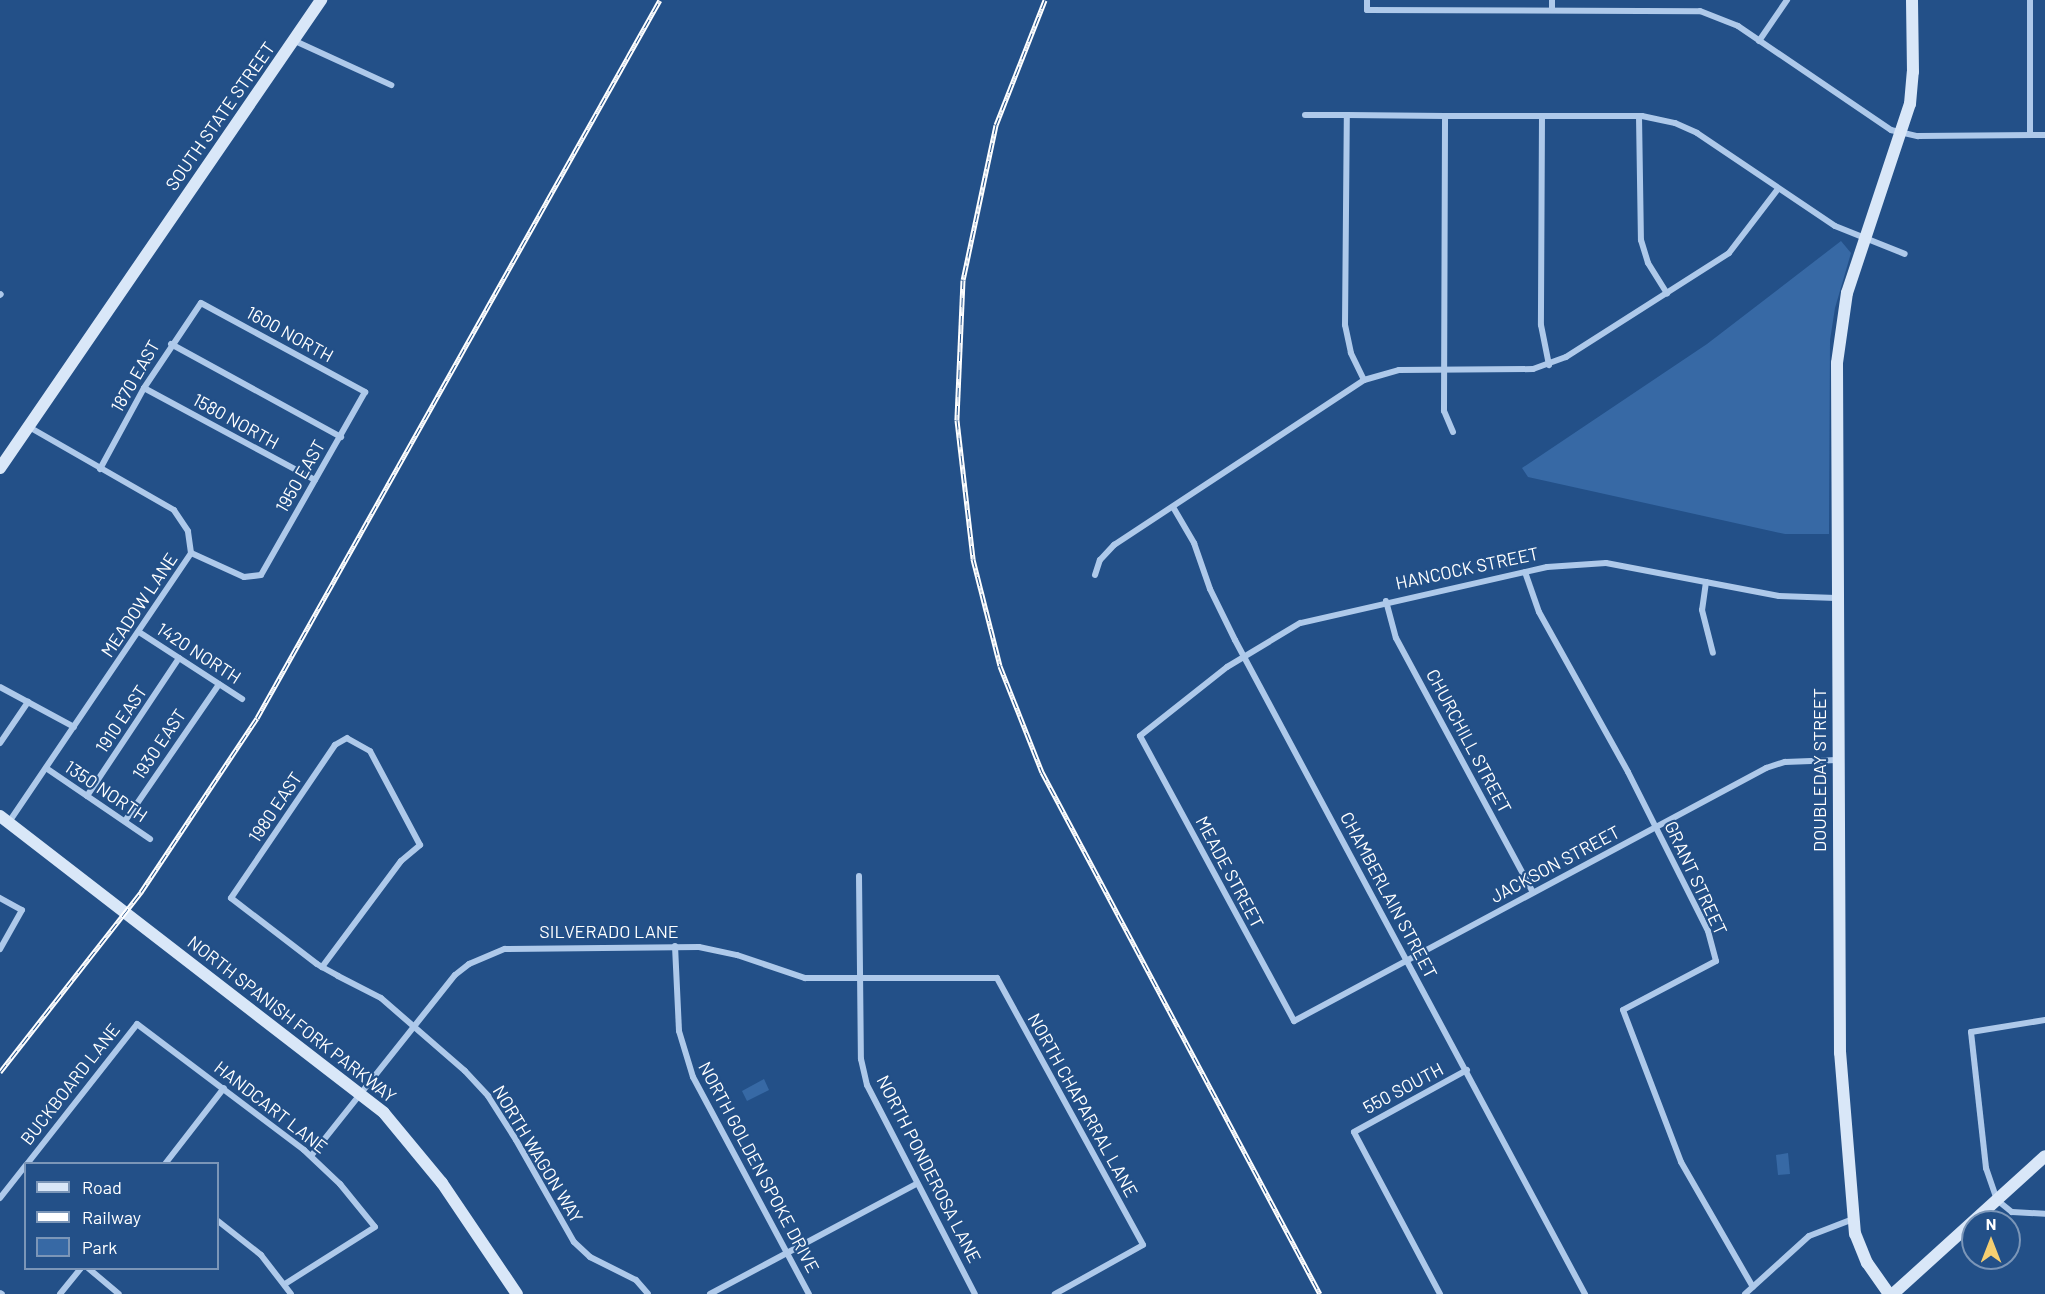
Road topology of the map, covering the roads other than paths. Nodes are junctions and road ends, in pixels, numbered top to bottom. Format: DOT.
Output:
graph roads {
  1 [pos="321,0"];
  2 [pos="1367,0"];
  3 [pos="1552,0"];
  4 [pos="1665,0"];
  5 [pos="1787,0"];
  6 [pos="1912,0"];
  7 [pos="2030,0"];
  8 [pos="1552,9"];
  9 [pos="1665,9"];
  10 [pos="295,41"];
  11 [pos="1759,41"];
  12 [pos="391,85"];
  13 [pos="1305,115"];
  14 [pos="1347,115"];
  15 [pos="1445,116"];
  16 [pos="1542,116"];
  17 [pos="1639,116"];
  18 [pos="1901,134"];
  19 [pos="2030,135"];
  20 [pos="2045,135"];
  21 [pos="1778,189"];
  22 [pos="1864,239"];
  23 [pos="1905,254"];
  24 [pos="1667,294"];
  25 [pos="201,303"];
  26 [pos="171,344"];
  27 [pos="1550,365"];
  28 [pos="1444,370"];
  29 [pos="1364,380"];
  30 [pos="144,388"];
  31 [pos="365,392"];
  32 [pos="28,426"];
  33 [pos="1453,432"];
  34 [pos="341,436"];
  35 [pos="0,468"];
  36 [pos="100,469"];
  37 [pos="315,480"];
  38 [pos="1173,507"];
  39 [pos="190,553"];
  40 [pos="1525,572"];
  41 [pos="1095,575"];
  42 [pos="1706,582"];
  43 [pos="1836,597"];
  44 [pos="1386,601"];
  45 [pos="139,632"];
  46 [pos="1713,653"];
  47 [pos="1244,655"];
  48 [pos="179,658"];
  49 [pos="219,684"];
  50 [pos="0,687"];
  51 [pos="242,699"];
  52 [pos="28,702"];
  53 [pos="74,727"];
  54 [pos="1140,736"];
  55 [pos="0,744"];
  56 [pos="1837,760"];
  57 [pos="46,768"];
  58 [pos="87,796"];
  59 [pos="4,819"];
  60 [pos="125,821"];
  61 [pos="1655,828"];
  62 [pos="150,838"];
  63 [pos="859,876"];
  64 [pos="1533,892"];
  65 [pos="0,898"];
  66 [pos="231,898"];
  67 [pos="675,946"];
  68 [pos="0,949"];
  69 [pos="1407,961"];
  70 [pos="322,967"];
  71 [pos="860,978"];
  72 [pos="997,978"];
  73 [pos="2045,1020"];
  74 [pos="1294,1022"];
  75 [pos="138,1024"];
  76 [pos="413,1025"];
  77 [pos="1467,1070"];
  78 [pos="224,1088"];
  79 [pos="360,1092"];
  80 [pos="311,1156"];
  81 [pos="2045,1156"];
  82 [pos="28,1162"];
  83 [pos="167,1162"];
  84 [pos="24,1167"];
  85 [pos="916,1184"];
  86 [pos="0,1197"];
  87 [pos="1997,1200"];
  88 [pos="2045,1214"];
  89 [pos="1853,1219"];
  90 [pos="219,1222"];
  91 [pos="786,1252"];
  92 [pos="80,1270"];
  93 [pos="89,1270"];
  94 [pos="285,1284"];
  95 [pos="1753,1287"];
  96 [pos="60,1294"];
  97 [pos="120,1294"];
  98 [pos="291,1294"];
  99 [pos="517,1294"];
  100 [pos="648,1294"];
  101 [pos="710,1294"];
  102 [pos="809,1294"];
  103 [pos="975,1294"];
  104 [pos="1055,1294"];
  105 [pos="1440,1294"];
  106 [pos="1585,1294"];
  107 [pos="1745,1294"];
  108 [pos="1891,1294"];
  1 -- 10 [label="street, SOUTH STATE STREET"];
  2 -- 8 [label="street"];
  3 -- 8 [label="street"];
  4 -- 9 [label="street"];
  5 -- 11 [label="street"];
  6 -- 18 [label="street, DOUBLEDAY STREET"];
  7 -- 19 [label="street"];
  8 -- 9 [label="street"];
  9 -- 11 [label="street"];
  10 -- 12 [label="street"];
  10 -- 32 [label="street, SOUTH STATE STREET"];
  11 -- 18 [label="street"];
  13 -- 14 [label="street"];
  14 -- 15 [label="street"];
  14 -- 29 [label="street"];
  15 -- 16 [label="street"];
  15 -- 28 [label="street"];
  16 -- 17 [label="street"];
  16 -- 27 [label="street"];
  17 -- 21 [label="street"];
  17 -- 24 [label="street"];
  18 -- 19 [label="street"];
  18 -- 22 [label="street, DOUBLEDAY STREET"];
  19 -- 20 [label="street"];
  21 -- 22 [label="street"];
  21 -- 24 [label="street"];
  22 -- 23 [label="street"];
  22 -- 43 [label="street, DOUBLEDAY STREET"];
  24 -- 27 [label="street"];
  25 -- 26 [label="street, 1870 EAST"];
  25 -- 31 [label="street, 1600 NORTH"];
  26 -- 30 [label="street, 1870 EAST"];
  26 -- 34 [label="street, 1580 NORTH"];
  27 -- 28 [label="street"];
  28 -- 29 [label="street"];
  28 -- 33 [label="street"];
  29 -- 38 [label="street"];
  30 -- 36 [label="street, 1870 EAST"];
  30 -- 37 [label="street, 1580 NORTH"];
  31 -- 34 [label="street, 1950 EAST"];
  32 -- 35 [label="street, SOUTH STATE STREET"];
  32 -- 36 [label="street, MEADOW LANE"];
  34 -- 37 [label="street, 1950 EAST"];
  36 -- 39 [label="street, MEADOW LANE"];
  37 -- 39 [label="street, 1950 EAST"];
  38 -- 41 [label="street"];
  38 -- 47 [label="street, CHAMBERLAIN STREET"];
  39 -- 45 [label="street, MEADOW LANE"];
  40 -- 42 [label="street, HANCOCK STREET"];
  40 -- 44 [label="street, HANCOCK STREET"];
  40 -- 61 [label="street, GRANT STREET"];
  42 -- 43 [label="street, HANCOCK STREET"];
  42 -- 46 [label="street"];
  43 -- 56 [label="street, DOUBLEDAY STREET"];
  44 -- 47 [label="street, HANCOCK STREET"];
  44 -- 64 [label="street, CHURCHILL STREET"];
  45 -- 48 [label="street, 1420 NORTH"];
  45 -- 53 [label="street, MEADOW LANE"];
  47 -- 54 [label="street, HANCOCK STREET"];
  47 -- 69 [label="street, CHAMBERLAIN STREET"];
  48 -- 49 [label="street, 1420 NORTH"];
  48 -- 58 [label="street, 1910 EAST"];
  49 -- 51 [label="street, 1420 NORTH"];
  49 -- 60 [label="street, 1930 EAST"];
  50 -- 52 [label="street"];
  52 -- 53 [label="street"];
  52 -- 55 [label="street"];
  53 -- 57 [label="street, MEADOW LANE"];
  54 -- 74 [label="street, MEADE STREET"];
  56 -- 61 [label="street, JACKSON STREET"];
  56 -- 89 [label="street, DOUBLEDAY STREET"];
  57 -- 58 [label="street, 1350 NORTH"];
  57 -- 59 [label="street, MEADOW LANE"];
  58 -- 60 [label="street, 1350 NORTH"];
  59 -- 79 [label="street, NORTH SPANISH FORK PARKWAY"];
  60 -- 62 [label="street, 1350 NORTH"];
  61 -- 64 [label="street, JACKSON STREET"];
  61 -- 95 [label="street, GRANT STREET"];
  63 -- 71 [label="street, NORTH PONDEROSA LANE"];
  64 -- 69 [label="street, JACKSON STREET"];
  65 -- 68 [label="street"];
  66 -- 70 [label="street, NORTH WAGON WAY"];
  66 -- 70 [label="street, 1980 EAST"];
  67 -- 71 [label="street, SILVERADO LANE"];
  67 -- 76 [label="street, SILVERADO LANE"];
  67 -- 91 [label="street, NORTH GOLDEN SPOKE DRIVE"];
  69 -- 74 [label="street, JACKSON STREET"];
  69 -- 77 [label="street, CHAMBERLAIN STREET"];
  70 -- 76 [label="street, NORTH WAGON WAY"];
  71 -- 72 [label="street, SILVERADO LANE"];
  71 -- 85 [label="street, NORTH PONDEROSA LANE"];
  72 -- 104 [label="street, NORTH CHAPARRAL LANE"];
  73 -- 87 [label="street"];
  75 -- 78 [label="street, HANDCART LANE"];
  75 -- 82 [label="street, BUCKBOARD LANE"];
  76 -- 79 [label="street, SILVERADO LANE"];
  76 -- 100 [label="street, NORTH WAGON WAY"];
  77 -- 105 [label="street, 550 SOUTH"];
  77 -- 106 [label="street, CHAMBERLAIN STREET"];
  78 -- 80 [label="street, HANDCART LANE"];
  78 -- 83 [label="street"];
  79 -- 80 [label="street, SILVERADO LANE"];
  79 -- 99 [label="street, NORTH SPANISH FORK PARKWAY"];
  80 -- 94 [label="street, HANDCART LANE"];
  81 -- 87 [label="street"];
  84 -- 86 [label="street, BUCKBOARD LANE"];
  85 -- 91 [label="street"];
  85 -- 103 [label="street, NORTH PONDEROSA LANE"];
  87 -- 88 [label="street"];
  87 -- 108 [label="street"];
  89 -- 95 [label="street"];
  89 -- 108 [label="street, DOUBLEDAY STREET"];
  90 -- 94 [label="street"];
  91 -- 101 [label="street"];
  91 -- 102 [label="street, NORTH GOLDEN SPOKE DRIVE"];
  92 -- 96 [label="street"];
  93 -- 97 [label="street"];
  94 -- 98 [label="street"];
  95 -- 107 [label="street"];
}
